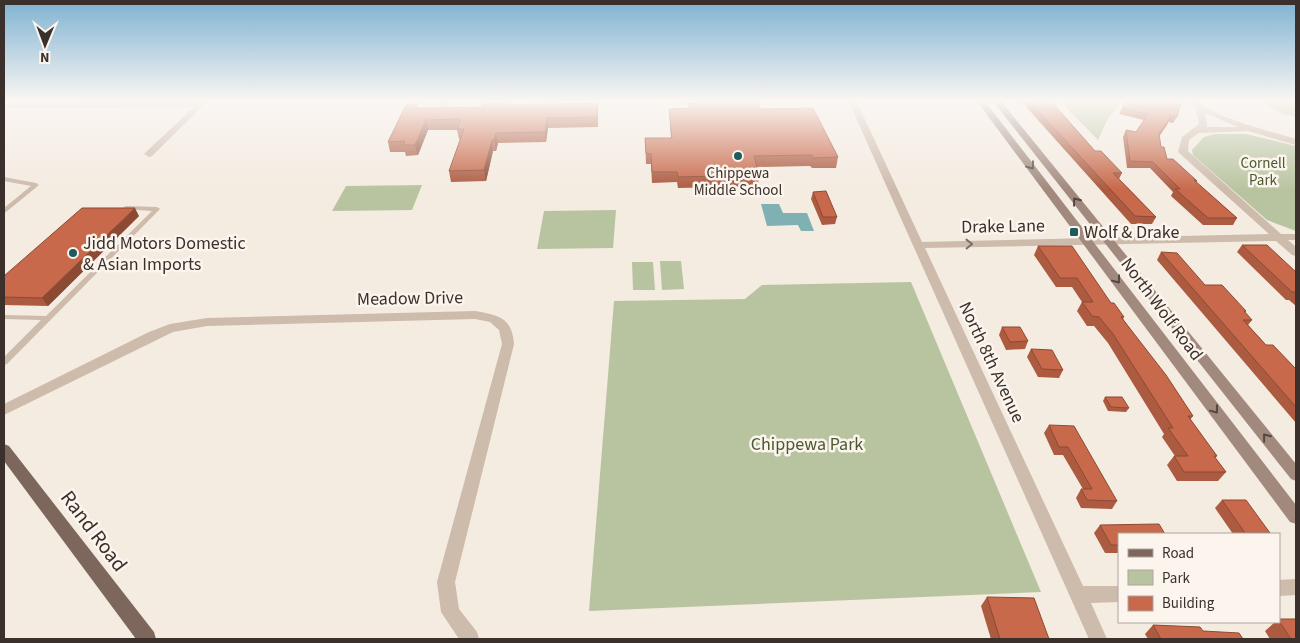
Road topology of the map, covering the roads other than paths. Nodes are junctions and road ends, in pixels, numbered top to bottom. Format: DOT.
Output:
graph roads {
  1 [pos="174,130"];
  2 [pos="866,130"];
  3 [pos="1003,130"];
  4 [pos="1020,130"];
  5 [pos="1198,130"];
  6 [pos="1254,130"];
  7 [pos="1296,142"];
  8 [pos="149,154"];
  9 [pos="4,179"];
  10 [pos="121,208"];
  11 [pos="4,210"];
  12 [pos="1296,237"];
  13 [pos="1279,238"];
  14 [pos="1088,241"];
  15 [pos="1107,241"];
  16 [pos="920,245"];
  17 [pos="1296,253"];
  18 [pos="4,318"];
  19 [pos="49,318"];
  20 [pos="4,362"];
  21 [pos="4,410"];
  22 [pos="4,450"];
  23 [pos="1296,475"];
  24 [pos="1296,516"];
  25 [pos="1296,587"];
  26 [pos="1280,588"];
  27 [pos="1118,594"];
  28 [pos="1078,595"];
  29 [pos="148,639"];
  30 [pos="470,639"];
  31 [pos="1098,639"];
  1 -- 8 [label="street"];
  2 -- 16 [label="street, North 8th Avenue"];
  3 -- 14 [label="main road, North Wolf Road, one-way"];
  15 -- 4 [label="main road, North Wolf Road, one-way"];
  5 -- 13 [label="street"];
  6 -- 7 [label="street"];
  9 -- 11 [label="lane"];
  10 -- 19 [label="lane"];
  12 -- 13 [label="street, Drake Lane"];
  13 -- 15 [label="street, Drake Lane"];
  13 -- 17 [label="street"];
  14 -- 15 [label="street, Drake Lane"];
  16 -- 14 [label="street, Drake Lane, one-way"];
  14 -- 24 [label="main road, North Wolf Road, one-way"];
  23 -- 15 [label="main road, North Wolf Road, one-way"];
  16 -- 28 [label="street, North 8th Avenue"];
  18 -- 19 [label="lane"];
  19 -- 20 [label="lane"];
  21 -- 30 [label="street, Meadow Drive"];
  22 -- 29 [label="main road, Rand Road"];
  25 -- 26 [label="street"];
  27 -- 28 [label="street"];
  28 -- 31 [label="street, North 8th Avenue"];
}
